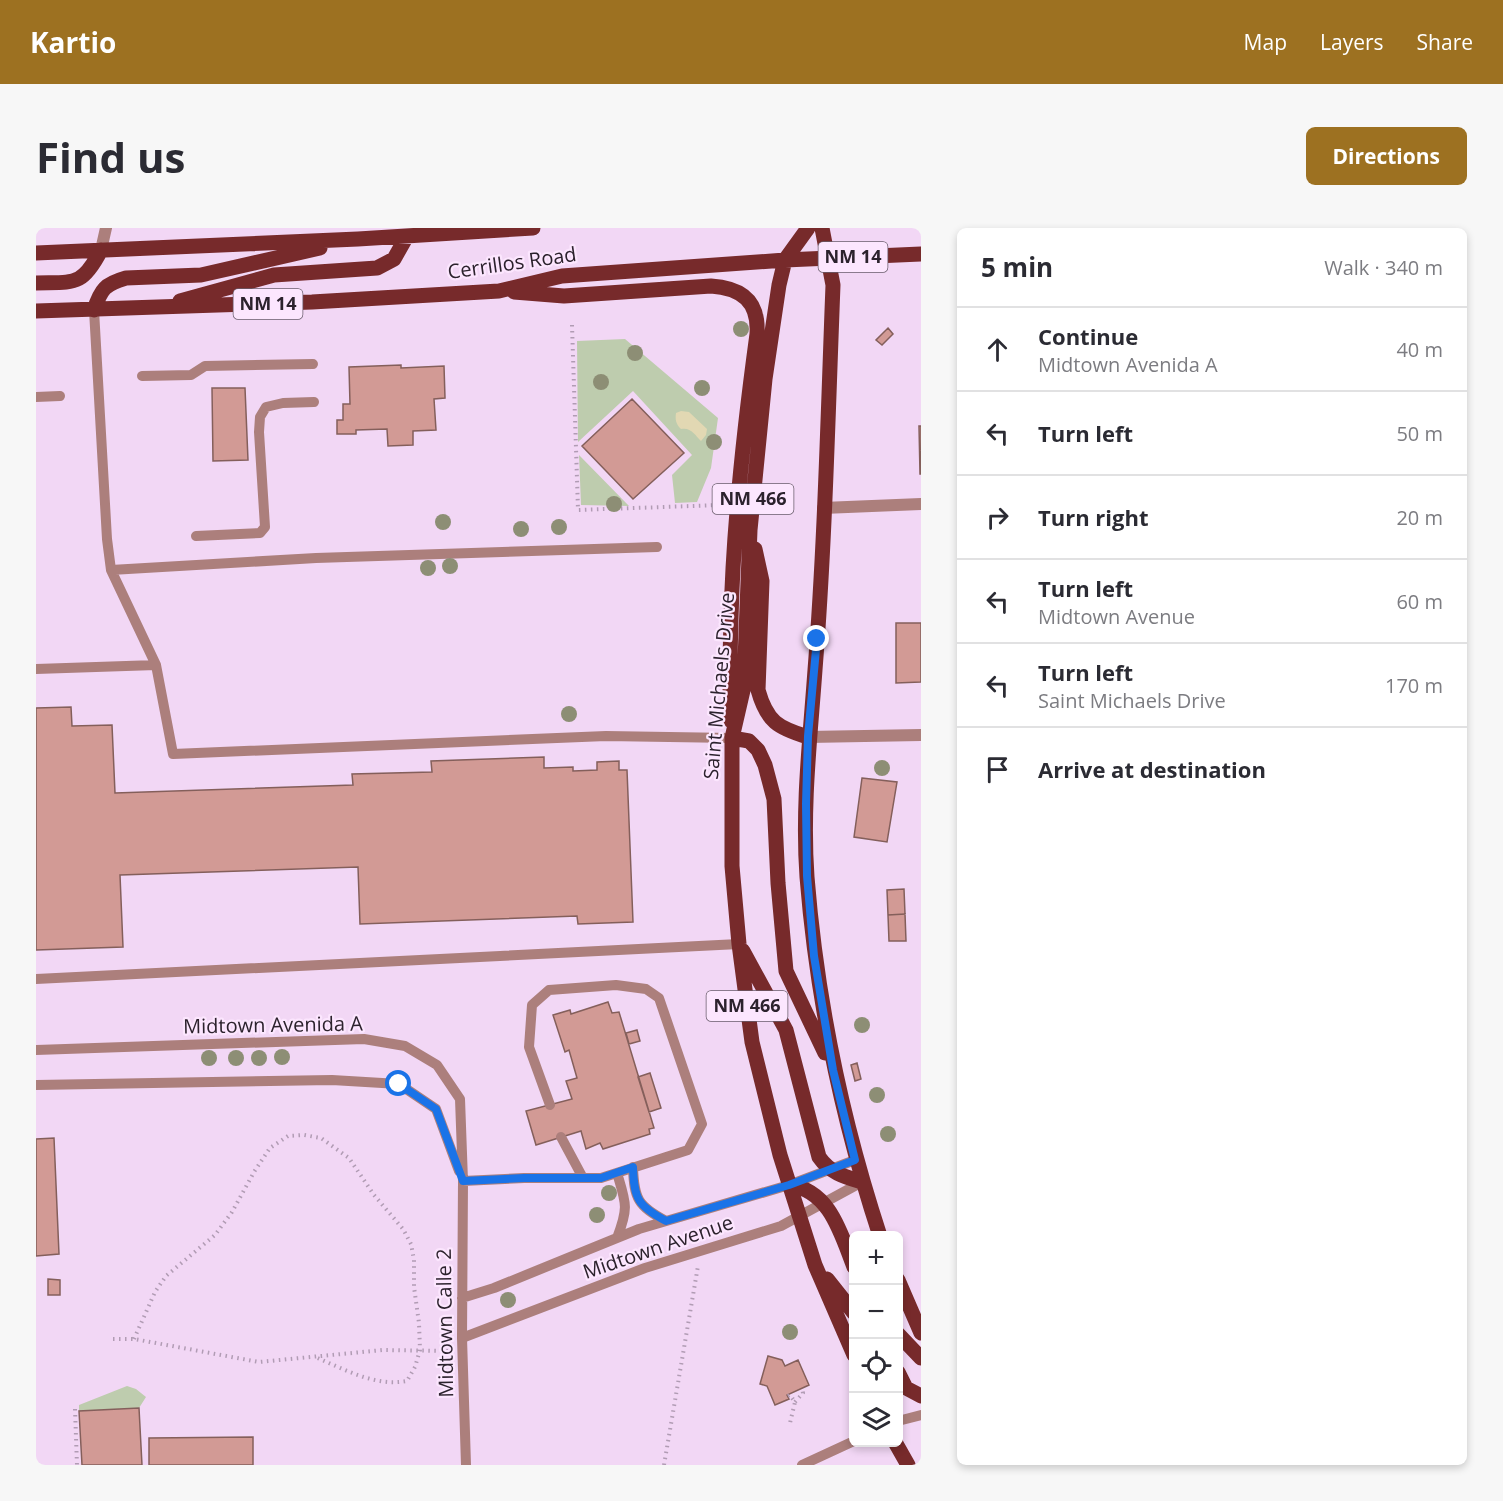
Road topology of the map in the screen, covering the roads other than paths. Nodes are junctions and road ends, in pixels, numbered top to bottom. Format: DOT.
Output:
graph roads {
  1 [pos="106,228"];
  2 [pos="533,228"];
  3 [pos="808,228"];
  4 [pos="822,228"];
  5 [pos="407,236"];
  6 [pos="358,239"];
  7 [pos="100,250"];
  8 [pos="36,253"];
  9 [pos="921,254"];
  10 [pos="828,258"];
  11 [pos="786,260"];
  12 [pos="36,283"];
  13 [pos="499,291"];
  14 [pos="154,308"];
  15 [pos="94,310"];
  16 [pos="36,311"];
  17 [pos="313,364"];
  18 [pos="142,376"];
  19 [pos="60,396"];
  20 [pos="36,397"];
  21 [pos="314,402"];
  22 [pos="921,504"];
  23 [pos="823,508"];
  24 [pos="750,530"];
  25 [pos="196,536"];
  26 [pos="657,547"];
  27 [pos="111,570"];
  28 [pos="156,665"];
  29 [pos="36,669"];
  30 [pos="921,735"];
  31 [pos="808,736"];
  32 [pos="732,738"];
  33 [pos="739,944"];
  34 [pos="36,979"];
  35 [pos="36,1050"];
  36 [pos="833,1070"];
  37 [pos="36,1085"];
  38 [pos="550,1105"];
  39 [pos="561,1137"];
  40 [pos="855,1160"];
  41 [pos="633,1167"];
  42 [pos="829,1169"];
  43 [pos="616,1173"];
  44 [pos="583,1178"];
  45 [pos="463,1181"];
  46 [pos="862,1182"];
  47 [pos="789,1185"];
  48 [pos="824,1203"];
  49 [pos="801,1216"];
  50 [pos="666,1221"];
  51 [pos="878,1231"];
  52 [pos="617,1238"];
  53 [pos="849,1254"];
  54 [pos="815,1265"];
  55 [pos="900,1285"];
  56 [pos="462,1298"];
  57 [pos="849,1307"];
  58 [pos="921,1334"];
  59 [pos="462,1338"];
  60 [pos="903,1339"];
  61 [pos="849,1343"];
  62 [pos="921,1358"];
  63 [pos="903,1382"];
  64 [pos="921,1396"];
  65 [pos="921,1415"];
  66 [pos="903,1420"];
  67 [pos="849,1443"];
  68 [pos="897,1447"];
  69 [pos="466,1465"];
  70 [pos="802,1465"];
  71 [pos="908,1465"];
  1 -- 7 [label="street"];
  2 -- 5 [label="main road, Cerrillos Road"];
  3 -- 11 [label="main road, Saint Michaels Drive / NM 466"];
  4 -- 10 [label="main road"];
  5 -- 6 [label="main road, Cerrillos Road"];
  5 -- 14 [label="main road"];
  6 -- 7 [label="main road, Cerrillos Road"];
  6 -- 15 [label="main road"];
  7 -- 8 [label="main road, Cerrillos Road"];
  7 -- 12 [label="main road"];
  9 -- 10 [label="main road, Cerrillos Road / NM 14"];
  10 -- 11 [label="main road, Cerrillos Road / NM 14"];
  10 -- 23 [label="main road"];
  11 -- 13 [label="main road, Cerrillos Road / NM 14"];
  11 -- 24 [label="main road, Saint Michaels Drive / NM 466"];
  13 -- 14 [label="main road, Cerrillos Road / NM 14"];
  13 -- 32 [label="main road"];
  14 -- 15 [label="main road, Cerrillos Road / NM 14"];
  15 -- 16 [label="main road, Cerrillos Road / NM 14"];
  15 -- 27 [label="lane"];
  17 -- 18 [label="lane"];
  19 -- 20 [label="lane"];
  21 -- 25 [label="lane"];
  22 -- 23 [label="street"];
  23 -- 31 [label="main road"];
  24 -- 31 [label="main road"];
  24 -- 32 [label="main road, Saint Michaels Drive / NM 466"];
  26 -- 27 [label="lane"];
  27 -- 28 [label="lane"];
  28 -- 29 [label="lane"];
  28 -- 32 [label="lane"];
  30 -- 31 [label="street"];
  31 -- 36 [label="main road"];
  32 -- 33 [label="main road, Saint Michaels Drive / NM 466"];
  32 -- 36 [label="main road"];
  33 -- 34 [label="lane"];
  33 -- 42 [label="main road"];
  33 -- 47 [label="main road, Saint Michaels Drive / NM 466"];
  35 -- 45 [label="lane, Midtown Avenida A"];
  36 -- 40 [label="main road"];
  37 -- 45 [label="lane"];
  38 -- 41 [label="lane"];
  39 -- 44 [label="lane"];
  40 -- 42 [label="lane, Midtown Avenue"];
  40 -- 46 [label="main road"];
  41 -- 43 [label="lane"];
  41 -- 50 [label="lane"];
  42 -- 46 [label="main road"];
  42 -- 47 [label="lane, Midtown Avenue"];
  43 -- 44 [label="lane"];
  43 -- 52 [label="lane"];
  44 -- 45 [label="lane"];
  45 -- 56 [label="lane, Midtown Calle 2"];
  46 -- 48 [label="lane, Midtown Avenue"];
  46 -- 51 [label="main road"];
  47 -- 48 [label="main road"];
  47 -- 49 [label="main road, Saint Michaels Drive / NM 466"];
  47 -- 50 [label="lane, Midtown Avenue"];
  48 -- 49 [label="lane, Midtown Avenue"];
  48 -- 53 [label="main road"];
  49 -- 54 [label="main road, Saint Michaels Drive / NM 466"];
  49 -- 59 [label="lane, Midtown Avenue"];
  50 -- 52 [label="lane, Midtown Avenue"];
  52 -- 56 [label="lane, Midtown Avenue"];
  54 -- 57 [label="main road"];
  54 -- 61 [label="main road, Saint Michaels Drive / NM 466"];
  55 -- 58 [label="main road"];
  56 -- 59 [label="lane, Midtown Calle 2"];
  59 -- 69 [label="lane, Midtown Calle 2"];
  60 -- 62 [label="main road"];
  63 -- 64 [label="main road"];
  65 -- 66 [label="lane"];
  67 -- 70 [label="lane"];
  68 -- 71 [label="main road"];
}
